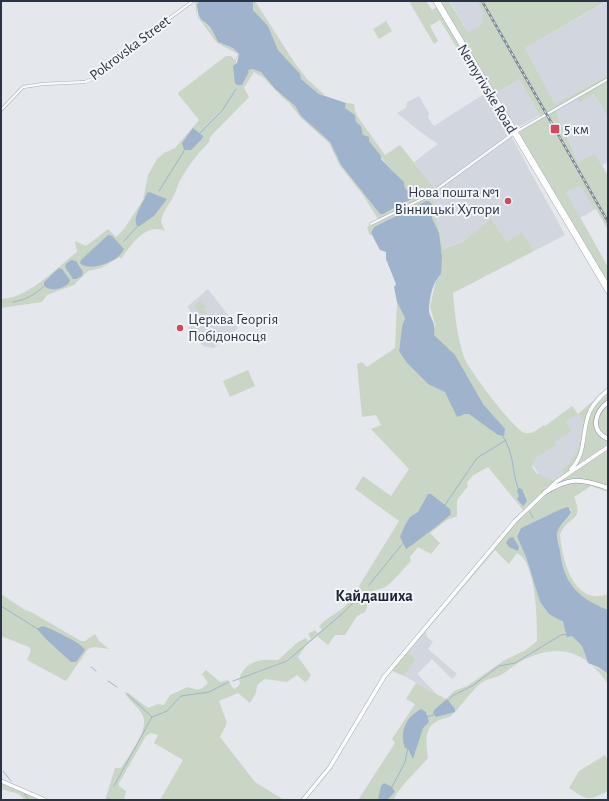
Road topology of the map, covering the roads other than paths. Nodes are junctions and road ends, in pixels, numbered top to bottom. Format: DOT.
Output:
graph roads {
  1 [pos="193,1"];
  2 [pos="435,1"];
  3 [pos="438,1"];
  4 [pos="608,79"];
  5 [pos="1,110"];
  6 [pos="515,133"];
  7 [pos="371,224"];
  8 [pos="608,286"];
  9 [pos="608,292"];
  10 [pos="608,390"];
  11 [pos="608,402"];
  12 [pos="608,439"];
  13 [pos="608,447"];
  14 [pos="556,482"];
  15 [pos="608,488"];
  16 [pos="544,493"];
  17 [pos="1,781"];
  18 [pos="45,800"];
  19 [pos="303,800"];
  1 -- 5 [label="street, Pokrovska Street"];
  2 -- 6 [label="main road, Nemyrivske Road"];
  3 -- 6 [label="main road, Nemyrivske Road"];
  4 -- 6 [label="street"];
  6 -- 7 [label="street"];
  6 -- 8 [label="main road, Nemyrivske Road"];
  6 -- 9 [label="main road, Nemyrivske Road"];
  10 -- 14 [label="main road"];
  11 -- 12 [label="highway"];
  13 -- 14 [label="main road"];
  14 -- 16 [label="main road"];
  15 -- 16 [label="highway"];
  16 -- 19 [label="main road"];
  17 -- 18 [label="main road"];
}
